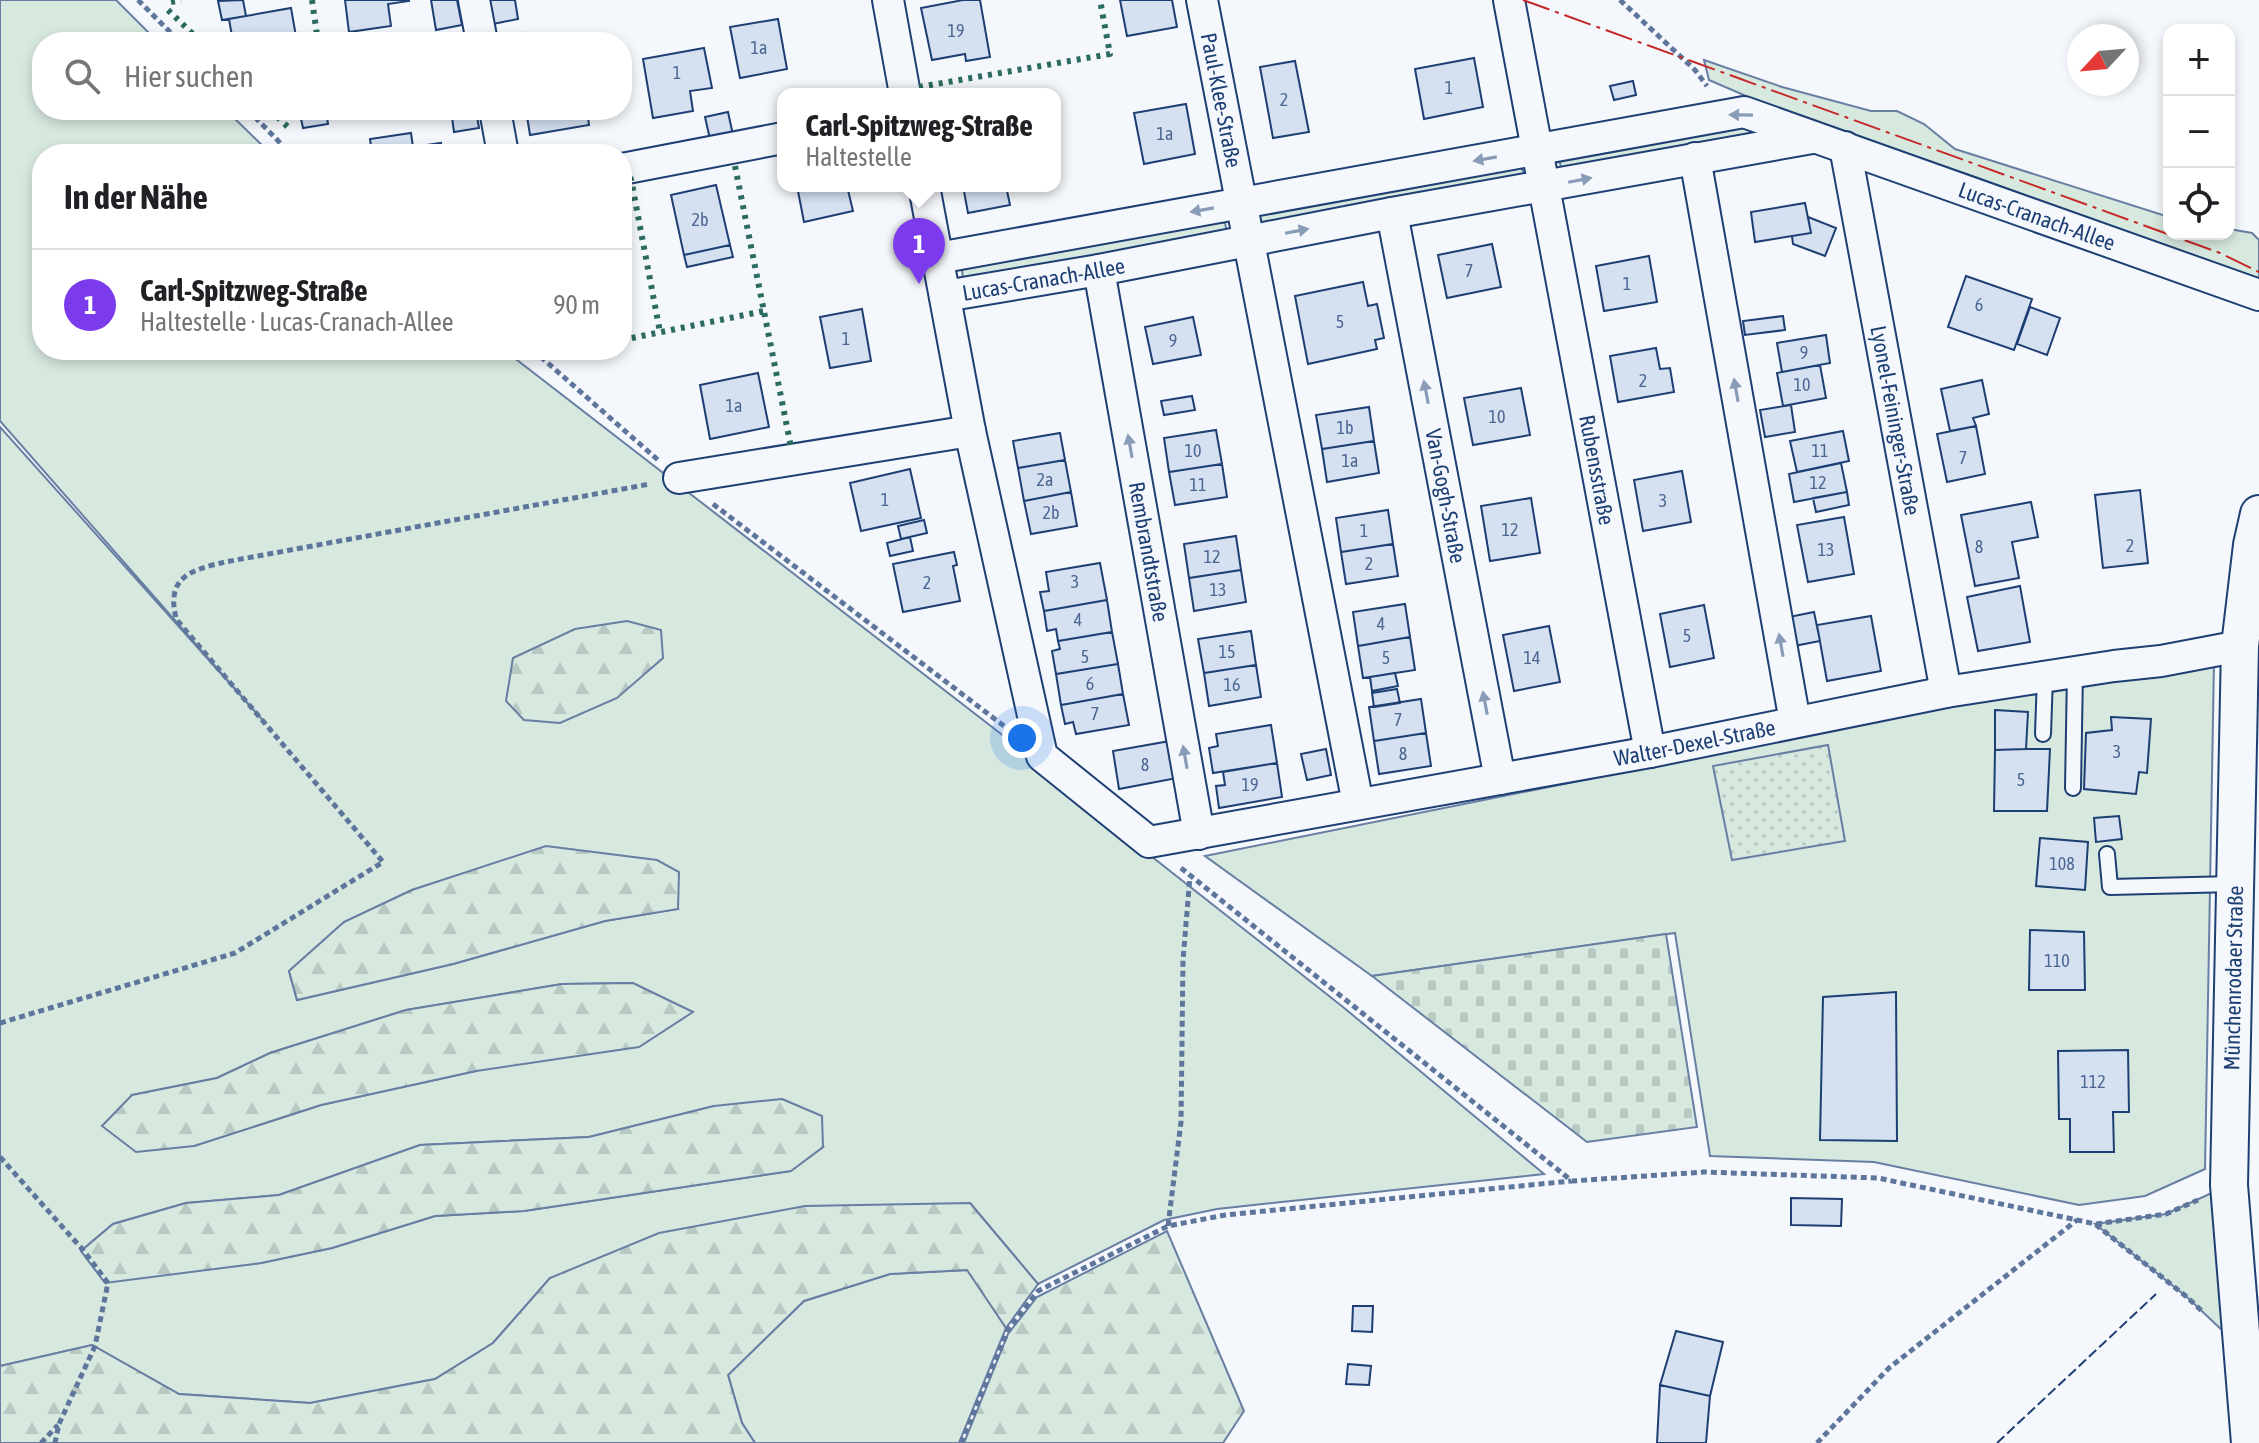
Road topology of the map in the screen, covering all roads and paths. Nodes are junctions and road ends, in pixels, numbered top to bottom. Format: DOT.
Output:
graph roads {
  1 [pos="138,0"];
  2 [pos="474,0"];
  3 [pos="888,0"];
  4 [pos="1202,0"];
  5 [pos="1509,0"];
  6 [pos="1620,0"];
  7 [pos="170,32"];
  8 [pos="480,32"];
  9 [pos="904,88"];
  10 [pos="1744,112"];
  11 [pos="258,120"];
  12 [pos="497,120"];
  13 [pos="1815,137"];
  14 [pos="777,139"];
  15 [pos="281,144"];
  16 [pos="501,144"];
  17 [pos="1845,147"];
  18 [pos="1537,150"];
  19 [pos="1695,158"];
  20 [pos="632,167"];
  21 [pos="1543,187"];
  22 [pos="925,192"];
  23 [pos="1240,203"];
  24 [pos="1392,213"];
  25 [pos="1247,240"];
  26 [pos="938,258"];
  27 [pos="1099,270"];
  28 [pos="2259,295"];
  29 [pos="945,296"];
  30 [pos="548,361"];
  31 [pos="970,431"];
  32 [pos="679,478"];
  33 [pos="2259,514"];
  34 [pos="2240,646"];
  35 [pos="2075,672"];
  36 [pos="2045,676"];
  37 [pos="1946,692"];
  38 [pos="1795,722"];
  39 [pos="2043,734"];
  40 [pos="1650,752"];
  41 [pos="1042,756"];
  42 [pos="1500,779"];
  43 [pos="2073,788"];
  44 [pos="1358,804"];
  45 [pos="1199,834"];
  46 [pos="1149,842"];
  47 [pos="2107,854"];
  48 [pos="1190,875"];
  49 [pos="2234,884"];
  50 [pos="0,1023"];
  51 [pos="0,1157"];
  52 [pos="1572,1181"];
  53 [pos="2229,1185"];
  54 [pos="2077,1220"];
  55 [pos="2095,1224"];
  56 [pos="1168,1226"];
  57 [pos="2244,1351"];
  58 [pos="59,1424"];
  59 [pos="41,1443"];
  60 [pos="55,1443"];
  61 [pos="961,1443"];
  62 [pos="1817,1443"];
  63 [pos="2250,1443"];
  1 -- 7 [label="path"];
  2 -- 8 [label="street"];
  3 -- 9 [label="street"];
  4 -- 23 [label="street, Paul-Klee-Straße"];
  5 -- 18 [label="street"];
  6 -- 10 [label="path"];
  10 -- 13 [label="street, Lucas-Cranach-Allee"];
  10 -- 18 [label="street, Lucas-Cranach-Allee, one-way"];
  11 -- 15 [label="path"];
  12 -- 16 [label="street"];
  13 -- 17 [label="street, Lucas-Cranach-Allee"];
  13 -- 19 [label="street, Lucas-Cranach-Allee"];
  14 -- 20 [label="street"];
  17 -- 28 [label="street, Lucas-Cranach-Allee"];
  17 -- 37 [label="street, Lyonel-Feininger-Straße"];
  18 -- 21 [label="street"];
  18 -- 23 [label="street, Lucas-Cranach-Allee, one-way"];
  21 -- 19 [label="street, Lucas-Cranach-Allee, one-way"];
  38 -- 19 [label="street, one-way"];
  21 -- 24 [label="street, Lucas-Cranach-Allee"];
  21 -- 40 [label="street, Rubensstraße"];
  22 -- 26 [label="street"];
  23 -- 25 [label="street"];
  23 -- 26 [label="street, Lucas-Cranach-Allee, one-way"];
  25 -- 24 [label="street, Lucas-Cranach-Allee, one-way"];
  42 -- 24 [label="street, Van-Gogh-Straße, one-way"];
  25 -- 27 [label="street, Lucas-Cranach-Allee"];
  25 -- 44 [label="street"];
  26 -- 29 [label="street, Lucas-Cranach-Allee"];
  27 -- 29 [label="street, Lucas-Cranach-Allee"];
  45 -- 27 [label="street, Rembrandtstraße, one-way"];
  29 -- 31 [label="street"];
  30 -- 32 [label="path"];
  31 -- 32 [label="street"];
  31 -- 41 [label="street"];
  32 -- 41 [label="path"];
  32 -- 50 [label="path"];
  33 -- 34 [label="street, Münchenrodaer Straße"];
  34 -- 35 [label="street, Walter-Dexel-Straße"];
  34 -- 49 [label="street, Münchenrodaer Straße"];
  35 -- 36 [label="street, Walter-Dexel-Straße"];
  35 -- 43 [label="lane"];
  36 -- 37 [label="street, Walter-Dexel-Straße"];
  36 -- 39 [label="lane"];
  37 -- 38 [label="street, Walter-Dexel-Straße"];
  38 -- 40 [label="street, Walter-Dexel-Straße"];
  40 -- 42 [label="street, Walter-Dexel-Straße"];
  41 -- 46 [label="street"];
  42 -- 44 [label="street, Walter-Dexel-Straße"];
  44 -- 45 [label="street, Walter-Dexel-Straße"];
  45 -- 46 [label="street, Walter-Dexel-Straße"];
  46 -- 48 [label="path"];
  47 -- 49 [label="lane"];
  48 -- 52 [label="path"];
  48 -- 56 [label="path"];
  49 -- 53 [label="street, Münchenrodaer Straße"];
  51 -- 58 [label="path"];
  52 -- 54 [label="path"];
  52 -- 56 [label="path"];
  53 -- 55 [label="path"];
  53 -- 57 [label="street, Münchenrodaer Straße"];
  54 -- 55 [label="path"];
  54 -- 62 [label="path"];
  55 -- 57 [label="path"];
  56 -- 61 [label="path"];
  57 -- 63 [label="street, Münchenrodaer Straße"];
  58 -- 59 [label="path"];
  58 -- 60 [label="path"];
}
